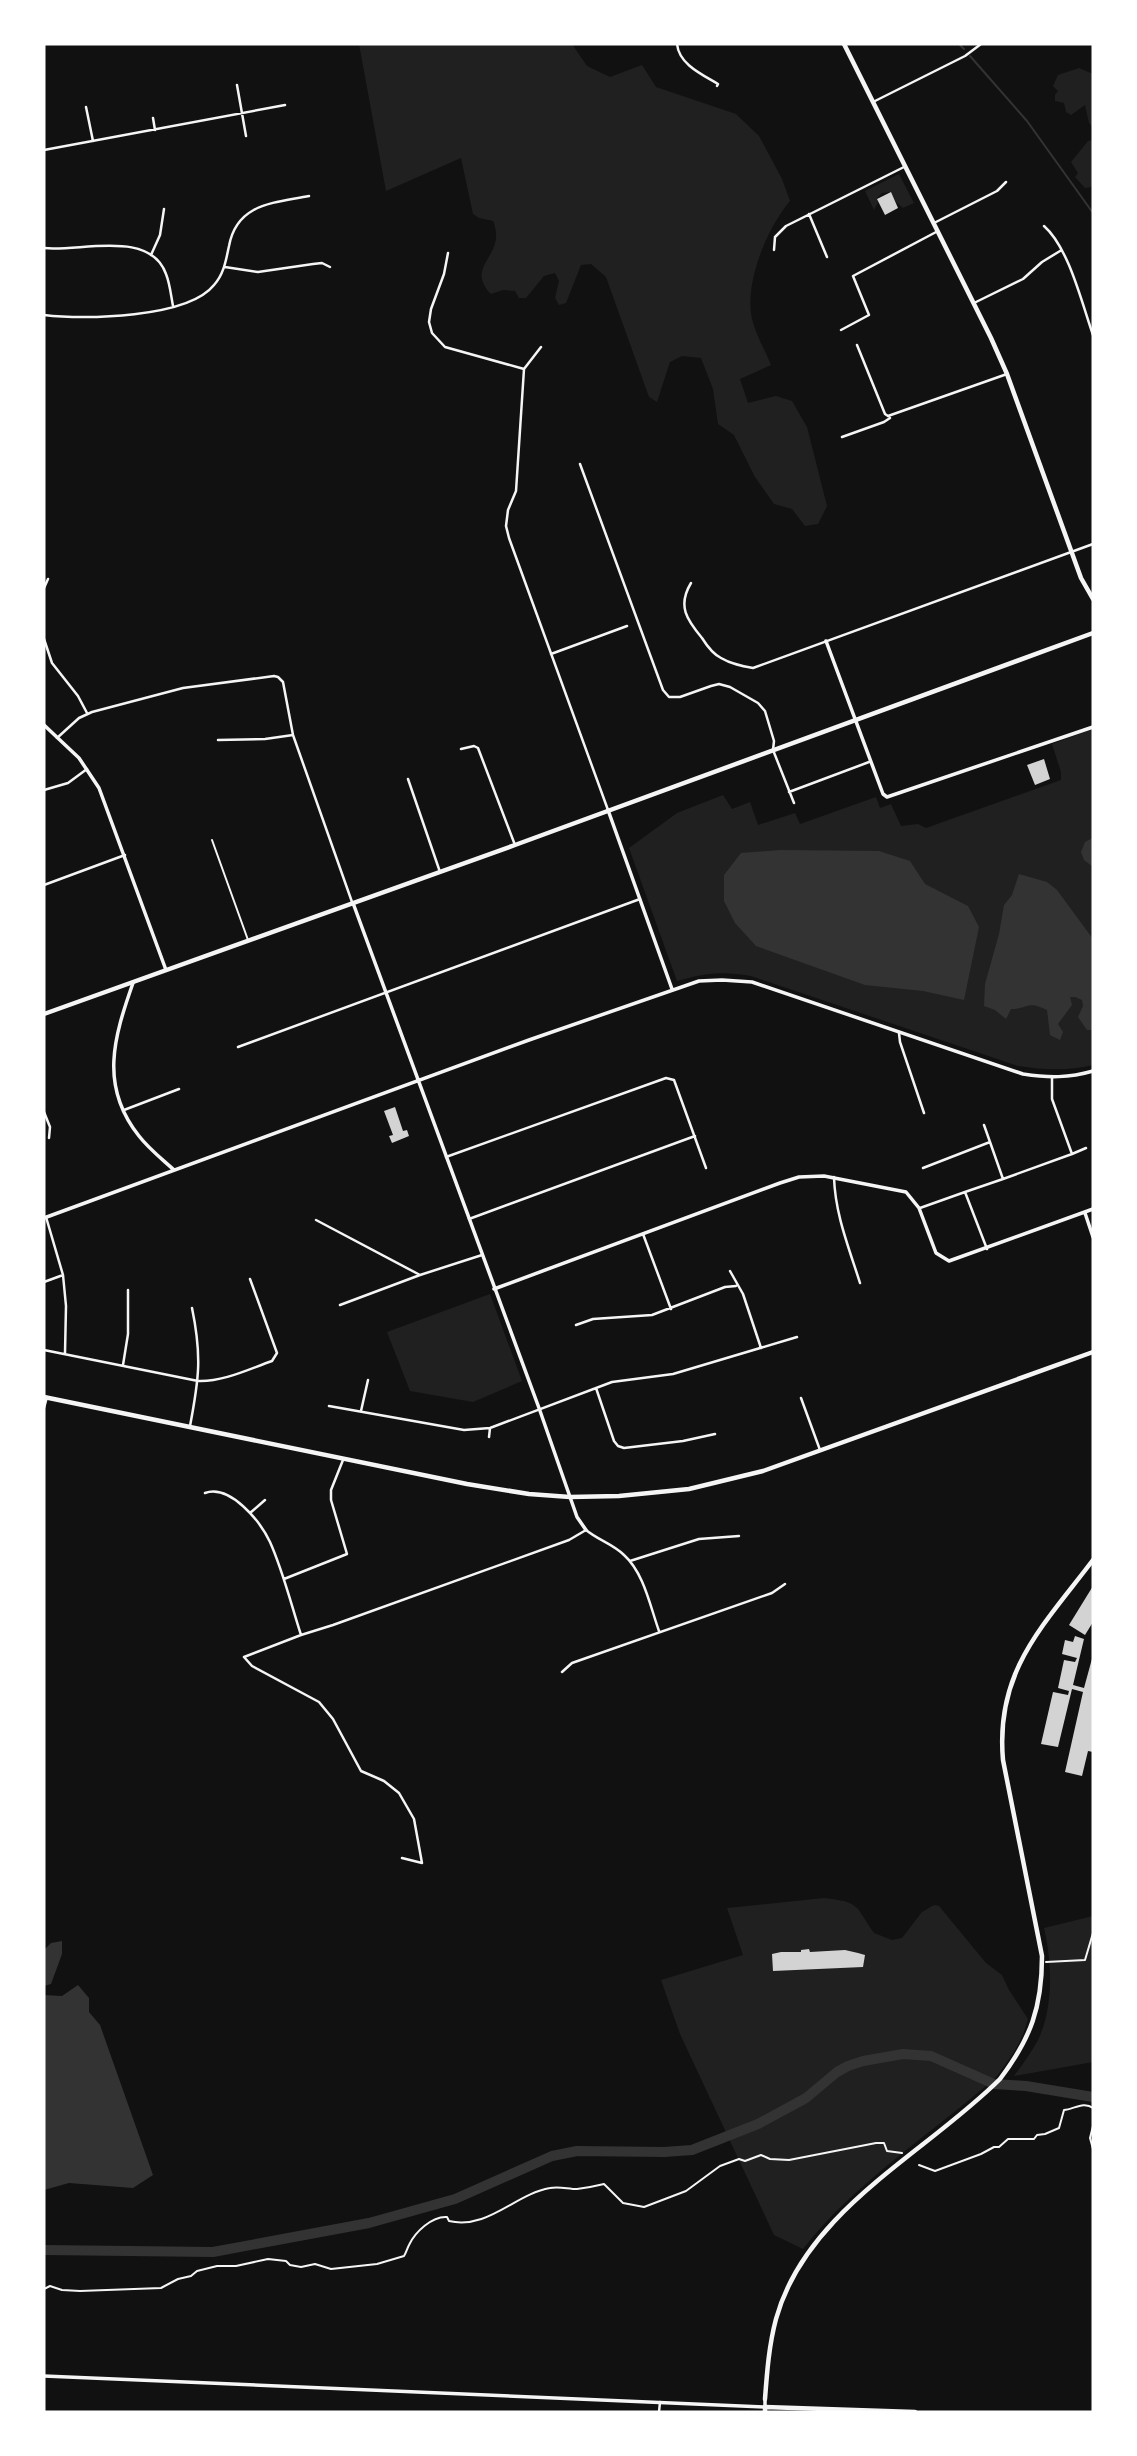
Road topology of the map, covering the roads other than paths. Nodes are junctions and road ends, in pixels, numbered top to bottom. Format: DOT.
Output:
graph roads {
  1 [pos="677,44"];
  2 [pos="844,44"];
  3 [pos="981,44"];
  4 [pos="237,85"];
  5 [pos="717,86"];
  6 [pos="873,102"];
  7 [pos="285,105"];
  8 [pos="86,107"];
  9 [pos="241,114"];
  10 [pos="153,118"];
  11 [pos="155,130"];
  12 [pos="246,136"];
  13 [pos="93,141"];
  14 [pos="44,150"];
  15 [pos="904,167"];
  16 [pos="1006,182"];
  17 [pos="309,196"];
  18 [pos="164,209"];
  19 [pos="809,214"];
  20 [pos="934,223"];
  21 [pos="1044,226"];
  22 [pos="938,231"];
  23 [pos="44,248"];
  24 [pos="774,250"];
  25 [pos="1061,250"];
  26 [pos="448,253"];
  27 [pos="150,255"];
  28 [pos="827,257"];
  29 [pos="225,267"];
  30 [pos="330,267"];
  31 [pos="974,303"];
  32 [pos="173,306"];
  33 [pos="44,315"];
  34 [pos="842,330"];
  35 [pos="1093,335"];
  36 [pos="857,345"];
  37 [pos="541,347"];
  38 [pos="524,369"];
  39 [pos="1007,374"];
  40 [pos="893,416"];
  41 [pos="842,437"];
  42 [pos="580,464"];
  43 [pos="1093,544"];
  44 [pos="1072,552"];
  45 [pos="48,579"];
  46 [pos="691,583"];
  47 [pos="44,588"];
  48 [pos="1093,599"];
  49 [pos="626,626"];
  50 [pos="1093,633"];
  51 [pos="44,639"];
  52 [pos="826,641"];
  53 [pos="551,654"];
  54 [pos="87,713"];
  55 [pos="855,720"];
  56 [pos="44,725"];
  57 [pos="1093,727"];
  58 [pos="293,735"];
  59 [pos="57,738"];
  60 [pos="218,740"];
  61 [pos="461,749"];
  62 [pos="773,750"];
  63 [pos="869,762"];
  64 [pos="87,769"];
  65 [pos="408,779"];
  66 [pos="44,790"];
  67 [pos="789,792"];
  68 [pos="794,803"];
  69 [pos="608,810"];
  70 [pos="212,840"];
  71 [pos="515,845"];
  72 [pos="125,855"];
  73 [pos="440,872"];
  74 [pos="44,885"];
  75 [pos="640,899"];
  76 [pos="352,902"];
  77 [pos="248,940"];
  78 [pos="166,970"];
  79 [pos="134,981"];
  80 [pos="673,989"];
  81 [pos="385,993"];
  82 [pos="44,1014"];
  83 [pos="899,1033"];
  84 [pos="238,1047"];
  85 [pos="1093,1071"];
  86 [pos="1052,1078"];
  87 [pos="418,1081"];
  88 [pos="179,1089"];
  89 [pos="124,1110"];
  90 [pos="44,1112"];
  91 [pos="924,1112"];
  92 [pos="984,1125"];
  93 [pos="695,1136"];
  94 [pos="49,1138"];
  95 [pos="990,1142"];
  96 [pos="1086,1149"];
  97 [pos="1072,1154"];
  98 [pos="446,1157"];
  99 [pos="706,1168"];
  100 [pos="923,1168"];
  101 [pos="174,1170"];
  102 [pos="834,1177"];
  103 [pos="1003,1179"];
  104 [pos="965,1192"];
  105 [pos="919,1208"];
  106 [pos="1093,1209"];
  107 [pos="1085,1213"];
  108 [pos="45,1218"];
  109 [pos="469,1219"];
  110 [pos="316,1220"];
  111 [pos="643,1234"];
  112 [pos="1093,1237"];
  113 [pos="987,1249"];
  114 [pos="482,1255"];
  115 [pos="730,1271"];
  116 [pos="63,1275"];
  117 [pos="420,1275"];
  118 [pos="250,1279"];
  119 [pos="44,1282"];
  120 [pos="860,1283"];
  121 [pos="736,1286"];
  122 [pos="494,1289"];
  123 [pos="128,1290"];
  124 [pos="340,1305"];
  125 [pos="192,1308"];
  126 [pos="671,1309"];
  127 [pos="576,1325"];
  128 [pos="797,1336"];
  129 [pos="761,1348"];
  130 [pos="44,1350"];
  131 [pos="1093,1352"];
  132 [pos="65,1353"];
  133 [pos="122,1365"];
  134 [pos="368,1380"];
  135 [pos="198,1381"];
  136 [pos="596,1388"];
  137 [pos="45,1397"];
  138 [pos="801,1398"];
  139 [pos="329,1406"];
  140 [pos="44,1408"];
  141 [pos="539,1408"];
  142 [pos="361,1411"];
  143 [pos="190,1428"];
  144 [pos="489,1428"];
  145 [pos="715,1434"];
  146 [pos="489,1437"];
  147 [pos="821,1451"];
  148 [pos="344,1459"];
  149 [pos="205,1493"];
  150 [pos="570,1496"];
  151 [pos="265,1500"];
  152 [pos="250,1513"];
  153 [pos="586,1530"];
  154 [pos="739,1536"];
  155 [pos="1093,1560"];
  156 [pos="630,1561"];
  157 [pos="284,1579"];
  158 [pos="785,1584"];
  159 [pos="659,1631"];
  160 [pos="301,1635"];
  161 [pos="562,1672"];
  162 [pos="402,1858"];
  163 [pos="44,2376"];
  164 [pos="765,2399"];
  165 [pos="660,2402"];
  166 [pos="765,2410"];
  167 [pos="659,2412"];
  168 [pos="915,2412"];
  1 -- 5 [label="street"];
  2 -- 6 [label="main road"];
  3 -- 6 [label="street"];
  4 -- 9 [label="street"];
  6 -- 15 [label="main road"];
  7 -- 9 [label="street"];
  8 -- 13 [label="street"];
  9 -- 11 [label="street"];
  9 -- 12 [label="street"];
  10 -- 11 [label="street"];
  11 -- 13 [label="street"];
  13 -- 14 [label="street"];
  15 -- 19 [label="street"];
  15 -- 20 [label="main road"];
  16 -- 20 [label="street"];
  17 -- 29 [label="street"];
  18 -- 27 [label="street"];
  19 -- 24 [label="street"];
  19 -- 28 [label="street"];
  20 -- 22 [label="main road"];
  21 -- 25 [label="street"];
  22 -- 31 [label="main road"];
  22 -- 34 [label="street"];
  23 -- 27 [label="street"];
  25 -- 31 [label="street"];
  25 -- 35 [label="street"];
  26 -- 38 [label="street"];
  27 -- 32 [label="street"];
  29 -- 30 [label="street"];
  29 -- 32 [label="street"];
  31 -- 39 [label="main road"];
  32 -- 33 [label="street"];
  36 -- 40 [label="street"];
  37 -- 38 [label="street"];
  38 -- 53 [label="street"];
  39 -- 40 [label="street"];
  39 -- 44 [label="main road"];
  40 -- 41 [label="street"];
  42 -- 62 [label="street"];
  43 -- 44 [label="street"];
  44 -- 48 [label="main road"];
  44 -- 52 [label="street"];
  45 -- 47 [label="street"];
  46 -- 52 [label="street"];
  49 -- 53 [label="street"];
  50 -- 55 [label="main road"];
  51 -- 54 [label="street"];
  52 -- 55 [label="street"];
  53 -- 69 [label="street"];
  54 -- 58 [label="street"];
  54 -- 59 [label="street"];
  55 -- 62 [label="main road"];
  55 -- 63 [label="street"];
  56 -- 59 [label="street"];
  57 -- 63 [label="street"];
  58 -- 60 [label="street"];
  58 -- 76 [label="street"];
  59 -- 64 [label="street"];
  61 -- 71 [label="street"];
  62 -- 67 [label="street"];
  62 -- 69 [label="main road"];
  63 -- 67 [label="street"];
  64 -- 66 [label="street"];
  64 -- 72 [label="street"];
  65 -- 73 [label="street"];
  67 -- 68 [label="street"];
  69 -- 71 [label="main road"];
  69 -- 75 [label="street"];
  70 -- 77 [label="lane"];
  71 -- 73 [label="main road"];
  72 -- 74 [label="street"];
  72 -- 78 [label="street"];
  73 -- 76 [label="main road"];
  75 -- 80 [label="street"];
  75 -- 81 [label="street"];
  76 -- 77 [label="main road"];
  76 -- 81 [label="street"];
  77 -- 78 [label="main road"];
  78 -- 79 [label="main road"];
  79 -- 82 [label="main road"];
  79 -- 89 [label="street"];
  80 -- 83 [label="street"];
  80 -- 87 [label="street"];
  81 -- 84 [label="street"];
  81 -- 87 [label="street"];
  83 -- 86 [label="street"];
  83 -- 91 [label="street"];
  85 -- 86 [label="street"];
  86 -- 97 [label="street"];
  87 -- 98 [label="street"];
  87 -- 101 [label="street"];
  88 -- 89 [label="street"];
  89 -- 101 [label="street"];
  90 -- 94 [label="street"];
  92 -- 95 [label="street"];
  93 -- 98 [label="street"];
  93 -- 99 [label="street"];
  93 -- 109 [label="street"];
  95 -- 100 [label="street"];
  95 -- 103 [label="street"];
  96 -- 97 [label="street"];
  97 -- 103 [label="street"];
  98 -- 109 [label="street"];
  101 -- 108 [label="street"];
  102 -- 105 [label="street"];
  102 -- 111 [label="street"];
  102 -- 120 [label="street"];
  103 -- 104 [label="street"];
  104 -- 105 [label="street"];
  104 -- 113 [label="street"];
  105 -- 113 [label="street"];
  106 -- 107 [label="street"];
  107 -- 112 [label="street"];
  107 -- 113 [label="street"];
  108 -- 116 [label="street"];
  109 -- 114 [label="street"];
  110 -- 117 [label="street"];
  111 -- 122 [label="street"];
  111 -- 126 [label="street"];
  114 -- 117 [label="street"];
  114 -- 122 [label="street"];
  115 -- 121 [label="street"];
  116 -- 119 [label="street"];
  116 -- 132 [label="street"];
  117 -- 124 [label="street"];
  118 -- 135 [label="street"];
  121 -- 126 [label="street"];
  121 -- 129 [label="street"];
  122 -- 141 [label="street"];
  123 -- 133 [label="street"];
  125 -- 135 [label="street"];
  126 -- 127 [label="street"];
  128 -- 129 [label="street"];
  129 -- 136 [label="street"];
  130 -- 132 [label="street"];
  131 -- 147 [label="main road"];
  132 -- 133 [label="street"];
  133 -- 135 [label="street"];
  134 -- 142 [label="street"];
  135 -- 143 [label="street"];
  136 -- 141 [label="street"];
  136 -- 145 [label="street"];
  137 -- 140 [label="street"];
  137 -- 143 [label="main road"];
  138 -- 147 [label="street"];
  139 -- 142 [label="street"];
  141 -- 144 [label="street"];
  141 -- 150 [label="street"];
  142 -- 144 [label="street"];
  143 -- 148 [label="main road"];
  144 -- 146 [label="street"];
  147 -- 150 [label="main road"];
  148 -- 150 [label="main road"];
  148 -- 157 [label="street"];
  149 -- 152 [label="street"];
  150 -- 153 [label="street"];
  151 -- 152 [label="street"];
  152 -- 157 [label="street"];
  153 -- 156 [label="street"];
  153 -- 160 [label="street"];
  154 -- 156 [label="street"];
  155 -- 164 [label="main road"];
  156 -- 159 [label="street"];
  157 -- 160 [label="street"];
  158 -- 159 [label="street"];
  159 -- 161 [label="street"];
  160 -- 162 [label="street"];
  163 -- 165 [label="street"];
  164 -- 166 [label="street"];
  165 -- 166 [label="street"];
  165 -- 167 [label="street"];
  166 -- 168 [label="main road"];
}
